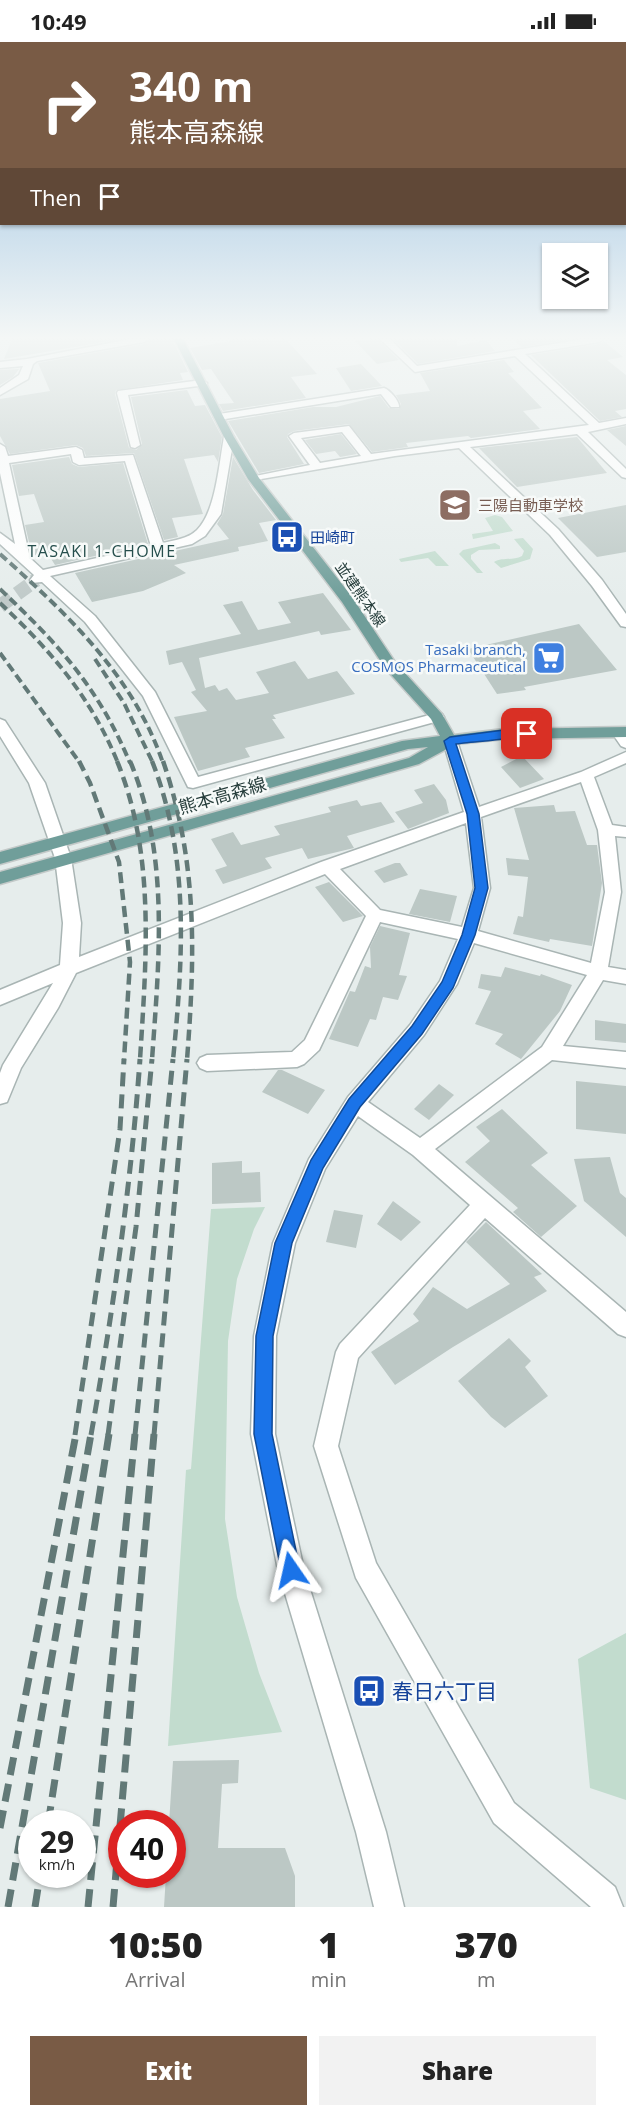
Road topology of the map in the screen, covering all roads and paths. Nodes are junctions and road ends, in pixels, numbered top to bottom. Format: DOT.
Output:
graph roads {
  1 [pos="130,426"];
  2 [pos="224,426"];
  3 [pos="602,426"];
  4 [pos="597,427"];
  5 [pos="580,430"];
  6 [pos="229,437"];
  7 [pos="135,445"];
  8 [pos="462,445"];
  9 [pos="0,447"];
  10 [pos="368,457"];
  11 [pos="4,460"];
  12 [pos="316,466"];
  13 [pos="626,475"];
  14 [pos="254,479"];
  15 [pos="0,537"];
  16 [pos="158,548"];
  17 [pos="24,558"];
  18 [pos="39,577"];
  19 [pos="626,623"];
  20 [pos="437,717"];
  21 [pos="0,724"];
  22 [pos="624,736"];
  23 [pos="450,741"];
  24 [pos="626,757"];
  25 [pos="586,775"];
  26 [pos="473,814"];
  27 [pos="606,830"];
  28 [pos="626,832"];
  29 [pos="59,850"];
  30 [pos="0,858"];
  31 [pos="327,866"];
  32 [pos="0,878"];
  33 [pos="620,893"];
  34 [pos="375,915"];
  35 [pos="468,935"];
  36 [pos="69,968"];
  37 [pos="598,972"];
  38 [pos="626,977"];
  39 [pos="0,998"];
  40 [pos="549,1052"];
  41 [pos="626,1060"];
  42 [pos="207,1063"];
  43 [pos="0,1096"];
  44 [pos="355,1103"];
  45 [pos="420,1149"];
  46 [pos="484,1204"];
  47 [pos="626,1326"];
  48 [pos="389,1907"];
  49 [pos="608,1907"];
  1 -- 7 [label="street"];
  2 -- 6 [label="main road, 並建熊本線"];
  3 -- 4 [label="street"];
  4 -- 5 [label="street"];
  5 -- 8 [label="street"];
  5 -- 13 [label="street"];
  6 -- 14 [label="main road, 並建熊本線"];
  6 -- 16 [label="street"];
  8 -- 10 [label="street"];
  8 -- 19 [label="street"];
  9 -- 11 [label="street"];
  10 -- 12 [label="street"];
  10 -- 12 [label="street"];
  11 -- 16 [label="street"];
  11 -- 17 [label="street"];
  12 -- 14 [label="street"];
  14 -- 20 [label="main road, 並建熊本線"];
  15 -- 17 [label="street"];
  16 -- 18 [label="street"];
  17 -- 18 [label="street"];
  18 -- 20 [label="street"];
  20 -- 23 [label="main road, 並建熊本線"];
  21 -- 29 [label="street"];
  22 -- 23 [label="main road, 熊本高森線"];
  23 -- 26 [label="street"];
  23 -- 29 [label="main road, 熊本高森線"];
  24 -- 25 [label="street"];
  25 -- 26 [label="street"];
  25 -- 27 [label="street"];
  26 -- 31 [label="street"];
  26 -- 35 [label="street"];
  27 -- 28 [label="street"];
  27 -- 33 [label="street"];
  29 -- 30 [label="main road, 熊本高森線"];
  29 -- 32 [label="main road, 熊本高森線"];
  29 -- 36 [label="street"];
  31 -- 34 [label="street"];
  31 -- 36 [label="street"];
  33 -- 37 [label="street"];
  34 -- 35 [label="street"];
  34 -- 42 [label="street"];
  35 -- 37 [label="street"];
  35 -- 44 [label="street"];
  36 -- 39 [label="street"];
  36 -- 43 [label="street"];
  37 -- 38 [label="street"];
  37 -- 40 [label="street"];
  40 -- 41 [label="street"];
  40 -- 45 [label="street"];
  44 -- 45 [label="street"];
  44 -- 48 [label="street"];
  45 -- 46 [label="street"];
  46 -- 47 [label="street"];
  46 -- 49 [label="street"];
}
